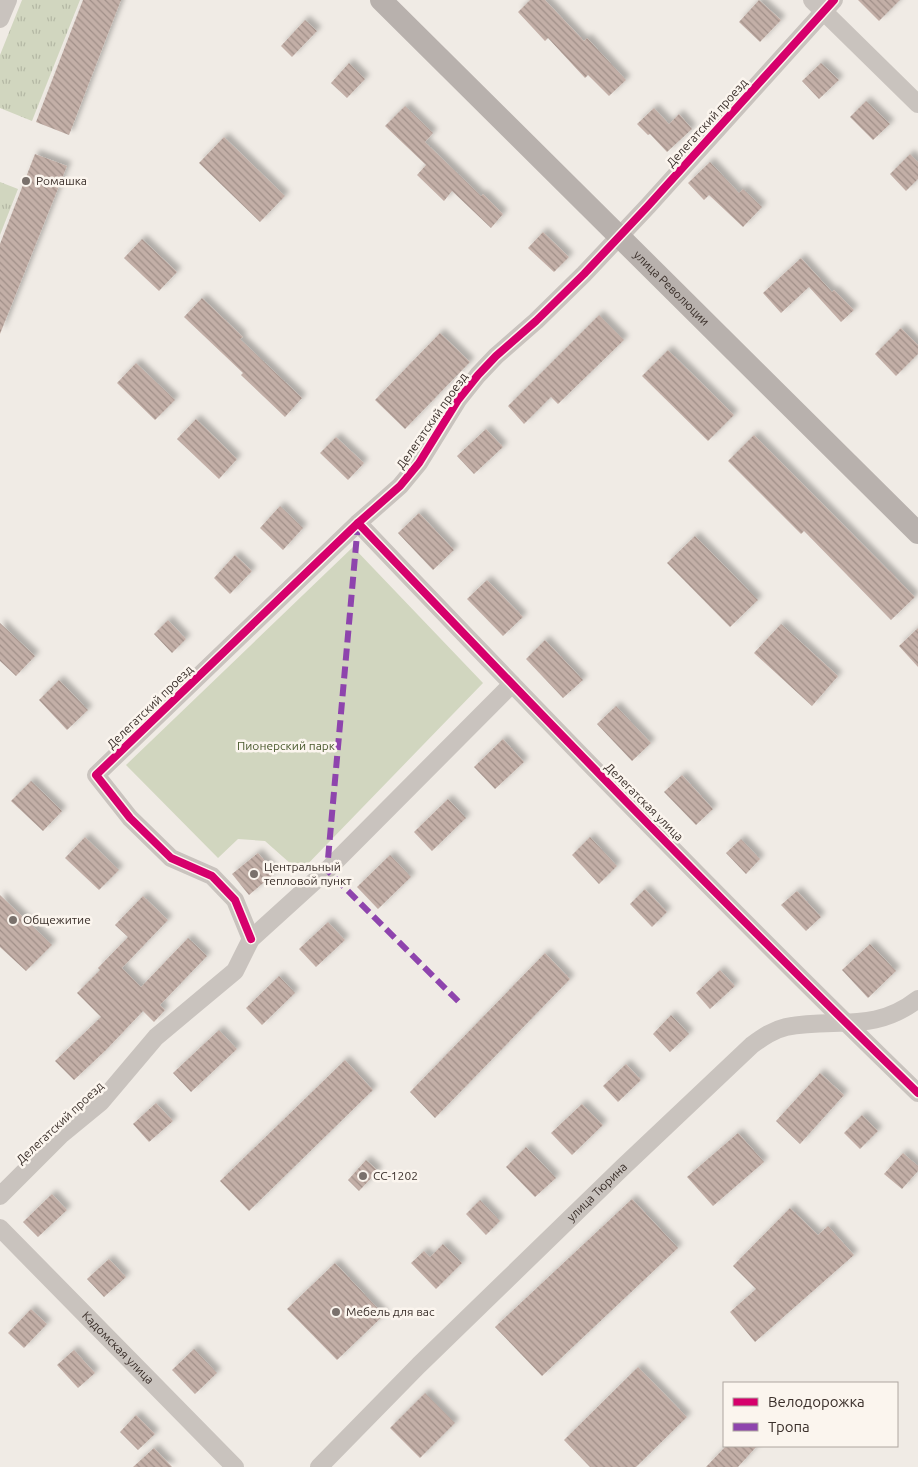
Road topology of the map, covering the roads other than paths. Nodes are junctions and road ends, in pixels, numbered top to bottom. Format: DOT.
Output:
graph roads {
  1 [pos="8,0"];
  2 [pos="381,0"];
  3 [pos="823,4"];
  4 [pos="0,18"];
  5 [pos="918,104"];
  6 [pos="620,236"];
  7 [pos="358,523"];
  8 [pos="918,533"];
  9 [pos="512,684"];
  10 [pos="251,939"];
  11 [pos="918,999"];
  12 [pos="846,1023"];
  13 [pos="918,1093"];
  14 [pos="0,1196"];
  15 [pos="0,1228"];
  16 [pos="235,1467"];
  17 [pos="319,1467"];
  1 -- 4 [label="street"];
  2 -- 6 [label="main road, улица Революции"];
  3 -- 5 [label="street"];
  3 -- 6 [label="street, Делегатский проезд"];
  6 -- 7 [label="street, Делегатский проезд"];
  6 -- 8 [label="main road, улица Революции"];
  7 -- 9 [label="street, Делегатская улица"];
  7 -- 10 [label="street, Делегатский проезд"];
  9 -- 10 [label="street, Делегатский проезд"];
  9 -- 12 [label="street, Делегатская улица"];
  10 -- 14 [label="street, Делегатский проезд"];
  11 -- 12 [label="street, улица Тюрина"];
  12 -- 13 [label="street, Делегатская улица"];
  12 -- 17 [label="street, улица Тюрина"];
  15 -- 16 [label="street, Кадомская улица"];
}
